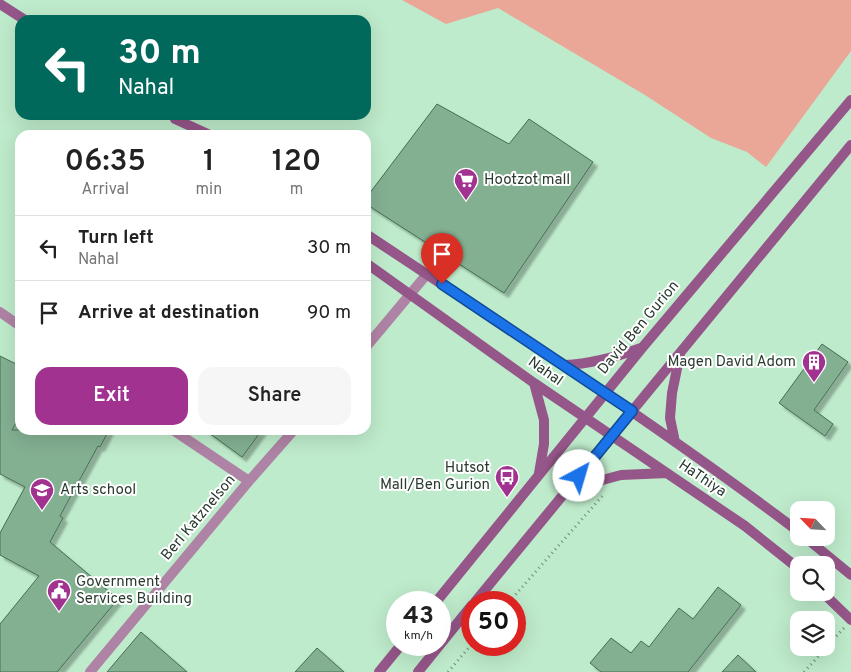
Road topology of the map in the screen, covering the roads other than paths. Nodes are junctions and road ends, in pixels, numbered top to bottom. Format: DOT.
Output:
graph roads {
  1 [pos="0,4"];
  2 [pos="17,15"];
  3 [pos="851,100"];
  4 [pos="176,120"];
  5 [pos="178,120"];
  6 [pos="189,130"];
  7 [pos="199,130"];
  8 [pos="851,145"];
  9 [pos="371,237"];
  10 [pos="371,267"];
  11 [pos="427,274"];
  12 [pos="410,295"];
  13 [pos="0,312"];
  14 [pos="15,322"];
  15 [pos="371,341"];
  16 [pos="642,348"];
  17 [pos="680,353"];
  18 [pos="565,365"];
  19 [pos="534,383"];
  20 [pos="605,393"];
  21 [pos="632,411"];
  22 [pos="585,417"];
  23 [pos="180,435"];
  24 [pos="290,435"];
  25 [pos="612,435"];
  26 [pos="675,442"];
  27 [pos="667,473"];
  28 [pos="538,476"];
  29 [pos="249,481"];
  30 [pos="568,489"];
  31 [pos="790,525"];
  32 [pos="816,546"];
  33 [pos="790,562"];
  34 [pos="851,575"];
  35 [pos="445,591"];
  36 [pos="484,591"];
  37 [pos="829,601"];
  38 [pos="461,619"];
  39 [pos="848,624"];
  40 [pos="392,656"];
  41 [pos="90,672"];
  42 [pos="379,672"];
  43 [pos="418,672"];
  1 -- 2 [label="main road"];
  3 -- 16 [label="main road, David Ben Gurion"];
  4 -- 6 [label="main road"];
  5 -- 7 [label="main road"];
  8 -- 17 [label="main road"];
  9 -- 11 [label="main road, Nahal"];
  10 -- 12 [label="main road, Nahal"];
  11 -- 12 [label="street"];
  11 -- 18 [label="main road, Nahal"];
  12 -- 15 [label="street"];
  12 -- 19 [label="main road, Nahal"];
  13 -- 14 [label="street"];
  16 -- 18 [label="main road"];
  16 -- 20 [label="main road, David Ben Gurion"];
  17 -- 21 [label="main road"];
  17 -- 26 [label="main road"];
  18 -- 20 [label="main road, Nahal"];
  19 -- 22 [label="main road, Nahal"];
  19 -- 28 [label="main road"];
  20 -- 21 [label="main road, Nahal"];
  20 -- 22 [label="main road, David Ben Gurion"];
  21 -- 25 [label="main road"];
  21 -- 26 [label="main road, HaThiya"];
  22 -- 25 [label="main road, HaThiya"];
  22 -- 28 [label="main road, David Ben Gurion"];
  23 -- 29 [label="street"];
  24 -- 29 [label="street, Berl Katznelson"];
  25 -- 27 [label="main road, HaThiya"];
  25 -- 30 [label="main road"];
  26 -- 31 [label="main road, HaThiya"];
  27 -- 30 [label="main road"];
  27 -- 33 [label="main road, HaThiya"];
  28 -- 35 [label="main road, David Ben Gurion"];
  29 -- 41 [label="street, Berl Katznelson"];
  30 -- 36 [label="main road"];
  32 -- 34 [label="main road"];
  37 -- 39 [label="main road"];
  38 -- 43 [label="main road"];
  40 -- 42 [label="main road"];
}
